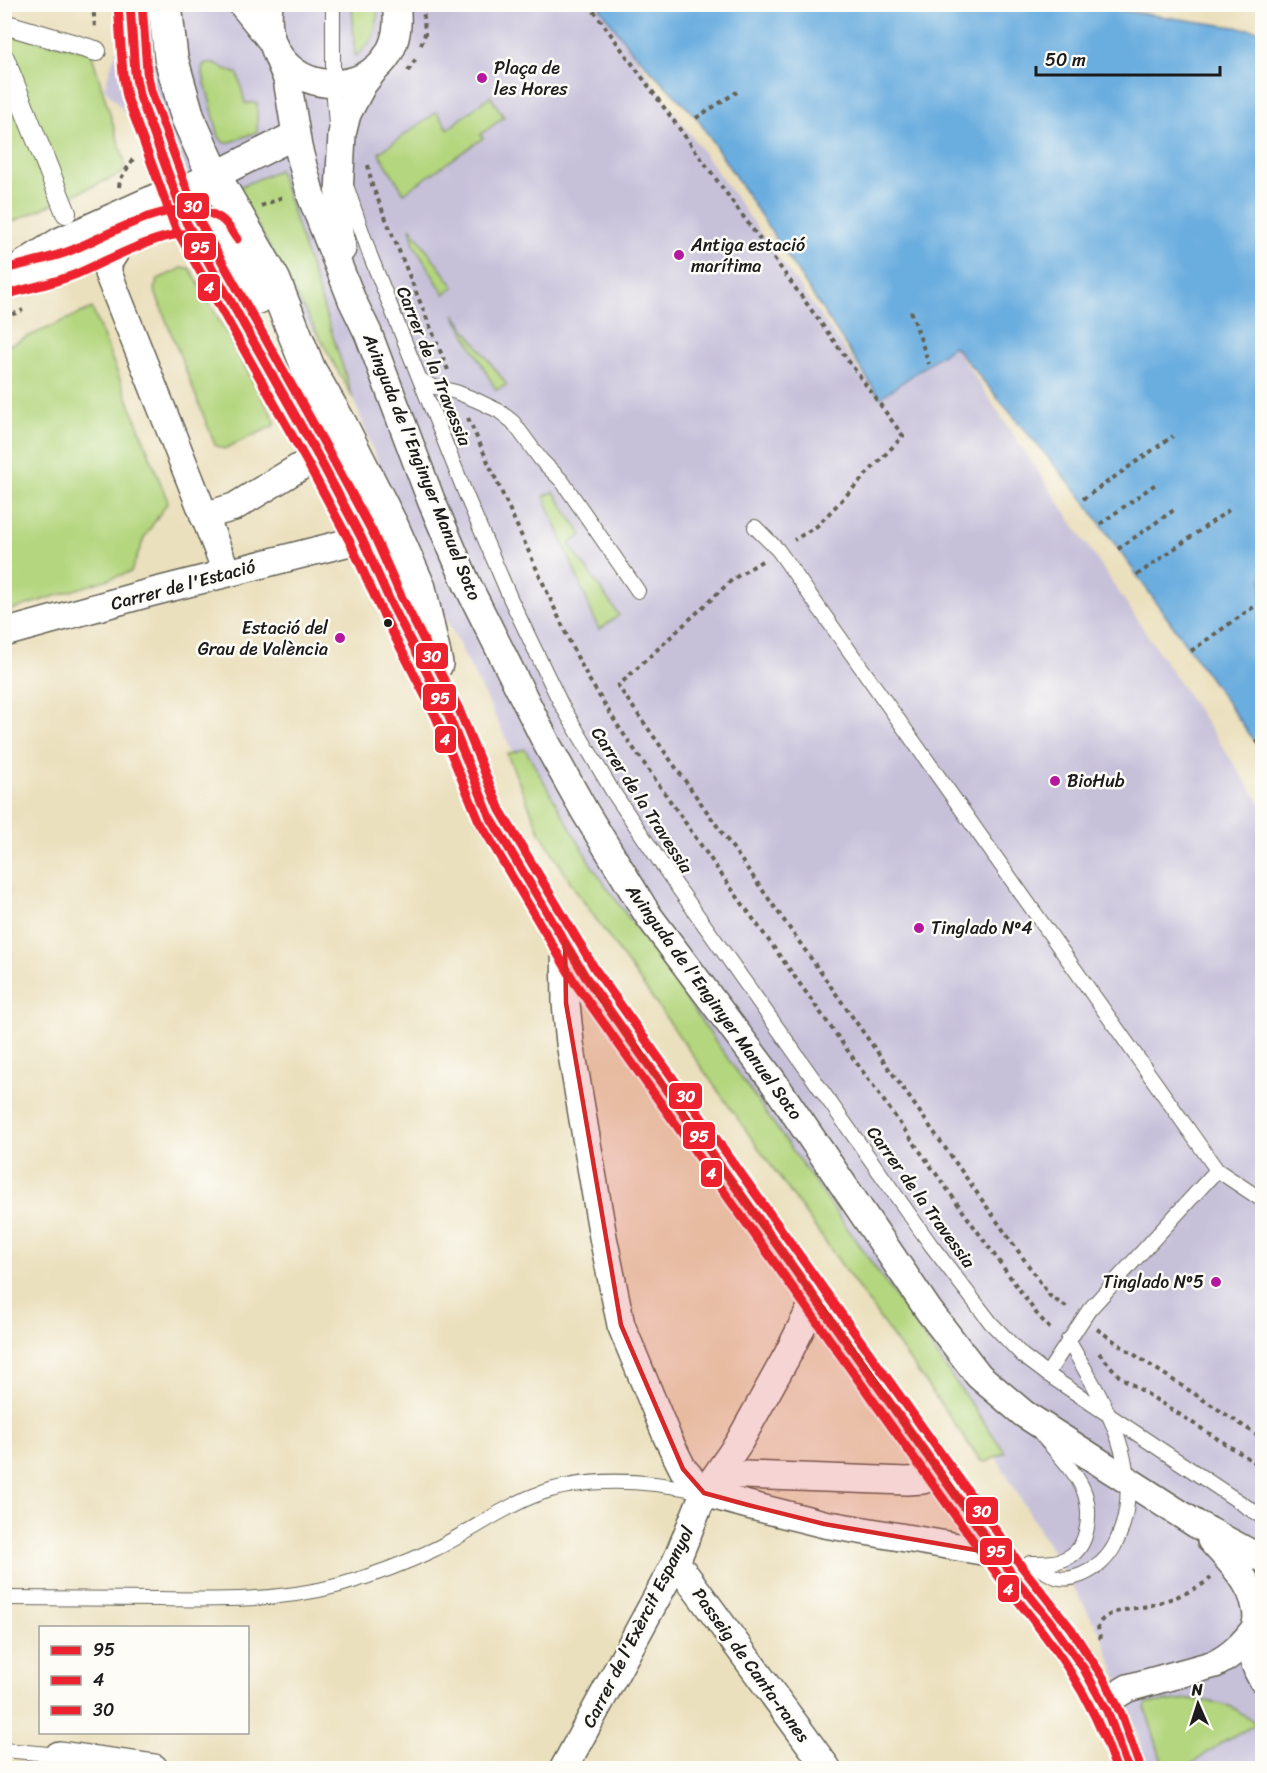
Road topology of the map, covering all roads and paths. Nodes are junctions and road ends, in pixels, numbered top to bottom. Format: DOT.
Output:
graph roads {
  1 [pos="130,4"];
  2 [pos="165,4"];
  3 [pos="242,4"];
  4 [pos="333,4"];
  5 [pos="396,4"];
  6 [pos="588,4"];
  7 [pos="269,5"];
  8 [pos="4,24"];
  9 [pos="273,45"];
  10 [pos="96,51"];
  11 [pos="4,57"];
  12 [pos="375,70"];
  13 [pos="333,85"];
  14 [pos="737,92"];
  15 [pos="696,118"];
  16 [pos="295,135"];
  17 [pos="339,167"];
  18 [pos="214,176"];
  19 [pos="372,185"];
  20 [pos="181,207"];
  21 [pos="66,213"];
  22 [pos="123,240"];
  23 [pos="4,281"];
  24 [pos="352,300"];
  25 [pos="911,311"];
  26 [pos="929,363"];
  27 [pos="309,370"];
  28 [pos="421,380"];
  29 [pos="456,392"];
  30 [pos="1173,435"];
  31 [pos="318,456"];
  32 [pos="1157,483"];
  33 [pos="1083,500"];
  34 [pos="1174,510"];
  35 [pos="1229,510"];
  36 [pos="204,516"];
  37 [pos="1100,524"];
  38 [pos="755,527"];
  39 [pos="362,539"];
  40 [pos="1118,549"];
  41 [pos="778,550"];
  42 [pos="227,573"];
  43 [pos="1137,575"];
  44 [pos="638,591"];
  45 [pos="1263,601"];
  46 [pos="4,633"];
  47 [pos="1191,651"];
  48 [pos="447,712"];
  49 [pos="1263,739"];
  50 [pos="1256,743"];
  51 [pos="565,942"];
  52 [pos="1217,1170"];
  53 [pos="1263,1200"];
  54 [pos="816,1298"];
  55 [pos="1083,1319"];
  56 [pos="1068,1340"];
  57 [pos="1047,1374"];
  58 [pos="1024,1414"];
  59 [pos="1110,1416"];
  60 [pos="1263,1438"];
  61 [pos="1263,1467"];
  62 [pos="940,1472"];
  63 [pos="1127,1479"];
  64 [pos="711,1483"];
  65 [pos="1263,1517"];
  66 [pos="1196,1524"];
  67 [pos="999,1554"];
  68 [pos="1263,1558"];
  69 [pos="676,1562"];
  70 [pos="1030,1563"];
  71 [pos="1212,1577"];
  72 [pos="4,1598"];
  73 [pos="1258,1620"];
  74 [pos="1105,1645"];
  75 [pos="1263,1679"];
  76 [pos="1103,1703"];
  77 [pos="4,1750"];
  78 [pos="59,1755"];
  79 [pos="154,1768"];
  80 [pos="564,1768"];
  81 [pos="827,1768"];
  82 [pos="1128,1768"];
  1 -- 20 [label="main road"];
  2 -- 18 [label="main road"];
  3 -- 9 [label="street"];
  4 -- 13 [label="lane, Carrer de la Travessia"];
  5 -- 12 [label="street"];
  6 -- 41 [label="path"];
  7 -- 9 [label="street"];
  8 -- 10 [label="street"];
  9 -- 13 [label="street"];
  9 -- 16 [label="street, Avinguda de l'Enginyer Manuel Soto"];
  11 -- 21 [label="street"];
  12 -- 13 [label="street"];
  12 -- 17 [label="street, Avinguda de l'Enginyer Manuel Soto"];
  13 -- 17 [label="lane, Carrer de la Travessia"];
  14 -- 15 [label="path"];
  16 -- 18 [label="street"];
  16 -- 24 [label="street, Avinguda de l'Enginyer Manuel Soto"];
  17 -- 24 [label="street, Avinguda de l'Enginyer Manuel Soto"];
  17 -- 28 [label="lane, Carrer de la Travessia"];
  18 -- 20 [label="street"];
  18 -- 27 [label="main road"];
  19 -- 29 [label="path"];
  20 -- 22 [label="main road"];
  20 -- 23 [label="main road"];
  20 -- 27 [label="main road"];
  20 -- 31 [label="main road"];
  22 -- 23 [label="main road"];
  22 -- 36 [label="street"];
  24 -- 58 [label="street, Avinguda de l'Enginyer Manuel Soto"];
  25 -- 26 [label="path"];
  27 -- 48 [label="main road"];
  28 -- 29 [label="lane"];
  28 -- 57 [label="lane, Carrer de la Travessia"];
  29 -- 44 [label="lane"];
  29 -- 56 [label="path"];
  30 -- 33 [label="path"];
  31 -- 36 [label="street"];
  31 -- 39 [label="main road"];
  32 -- 37 [label="path"];
  34 -- 40 [label="path"];
  35 -- 43 [label="path"];
  36 -- 42 [label="street"];
  38 -- 41 [label="lane"];
  39 -- 42 [label="street, Carrer de l'Estació"];
  39 -- 48 [label="main road"];
  41 -- 52 [label="lane"];
  41 -- 55 [label="path"];
  42 -- 46 [label="street, Carrer de l'Estació"];
  45 -- 47 [label="path"];
  48 -- 51 [label="main road"];
  49 -- 50 [label="path"];
  51 -- 54 [label="main road"];
  51 -- 64 [label="street"];
  52 -- 53 [label="lane"];
  52 -- 55 [label="lane"];
  54 -- 62 [label="main road"];
  54 -- 64 [label="street, Carrer de l'Exèrcit Espanyol"];
  55 -- 56 [label="lane"];
  55 -- 60 [label="path"];
  56 -- 57 [label="lane"];
  56 -- 59 [label="lane"];
  56 -- 61 [label="path"];
  57 -- 59 [label="lane, Carrer de la Travessia"];
  58 -- 63 [label="street, Avinguda de l'Enginyer Manuel Soto"];
  58 -- 70 [label="lane"];
  59 -- 63 [label="lane"];
  59 -- 65 [label="lane, Carrer de la Travessia"];
  62 -- 64 [label="street"];
  62 -- 67 [label="main road"];
  63 -- 66 [label="street, Avinguda de l'Enginyer Manuel Soto"];
  63 -- 70 [label="lane"];
  64 -- 67 [label="street"];
  64 -- 69 [label="street, Carrer de l'Exèrcit Espanyol"];
  64 -- 72 [label="lane"];
  66 -- 68 [label="street, Avinguda de l'Enginyer Manuel Soto"];
  66 -- 73 [label="street, Avinguda de l'Enginyer Manuel Soto"];
  67 -- 70 [label="lane"];
  67 -- 76 [label="main road"];
  69 -- 80 [label="street, Carrer de l'Exèrcit Espanyol"];
  69 -- 81 [label="street, Passeig de Canta-ranes"];
  71 -- 74 [label="path"];
  73 -- 75 [label="street, Avinguda de l'Enginyer Manuel Soto"];
  73 -- 76 [label="street"];
  76 -- 82 [label="main road"];
  77 -- 78 [label="lane"];
  78 -- 79 [label="street"];
}
